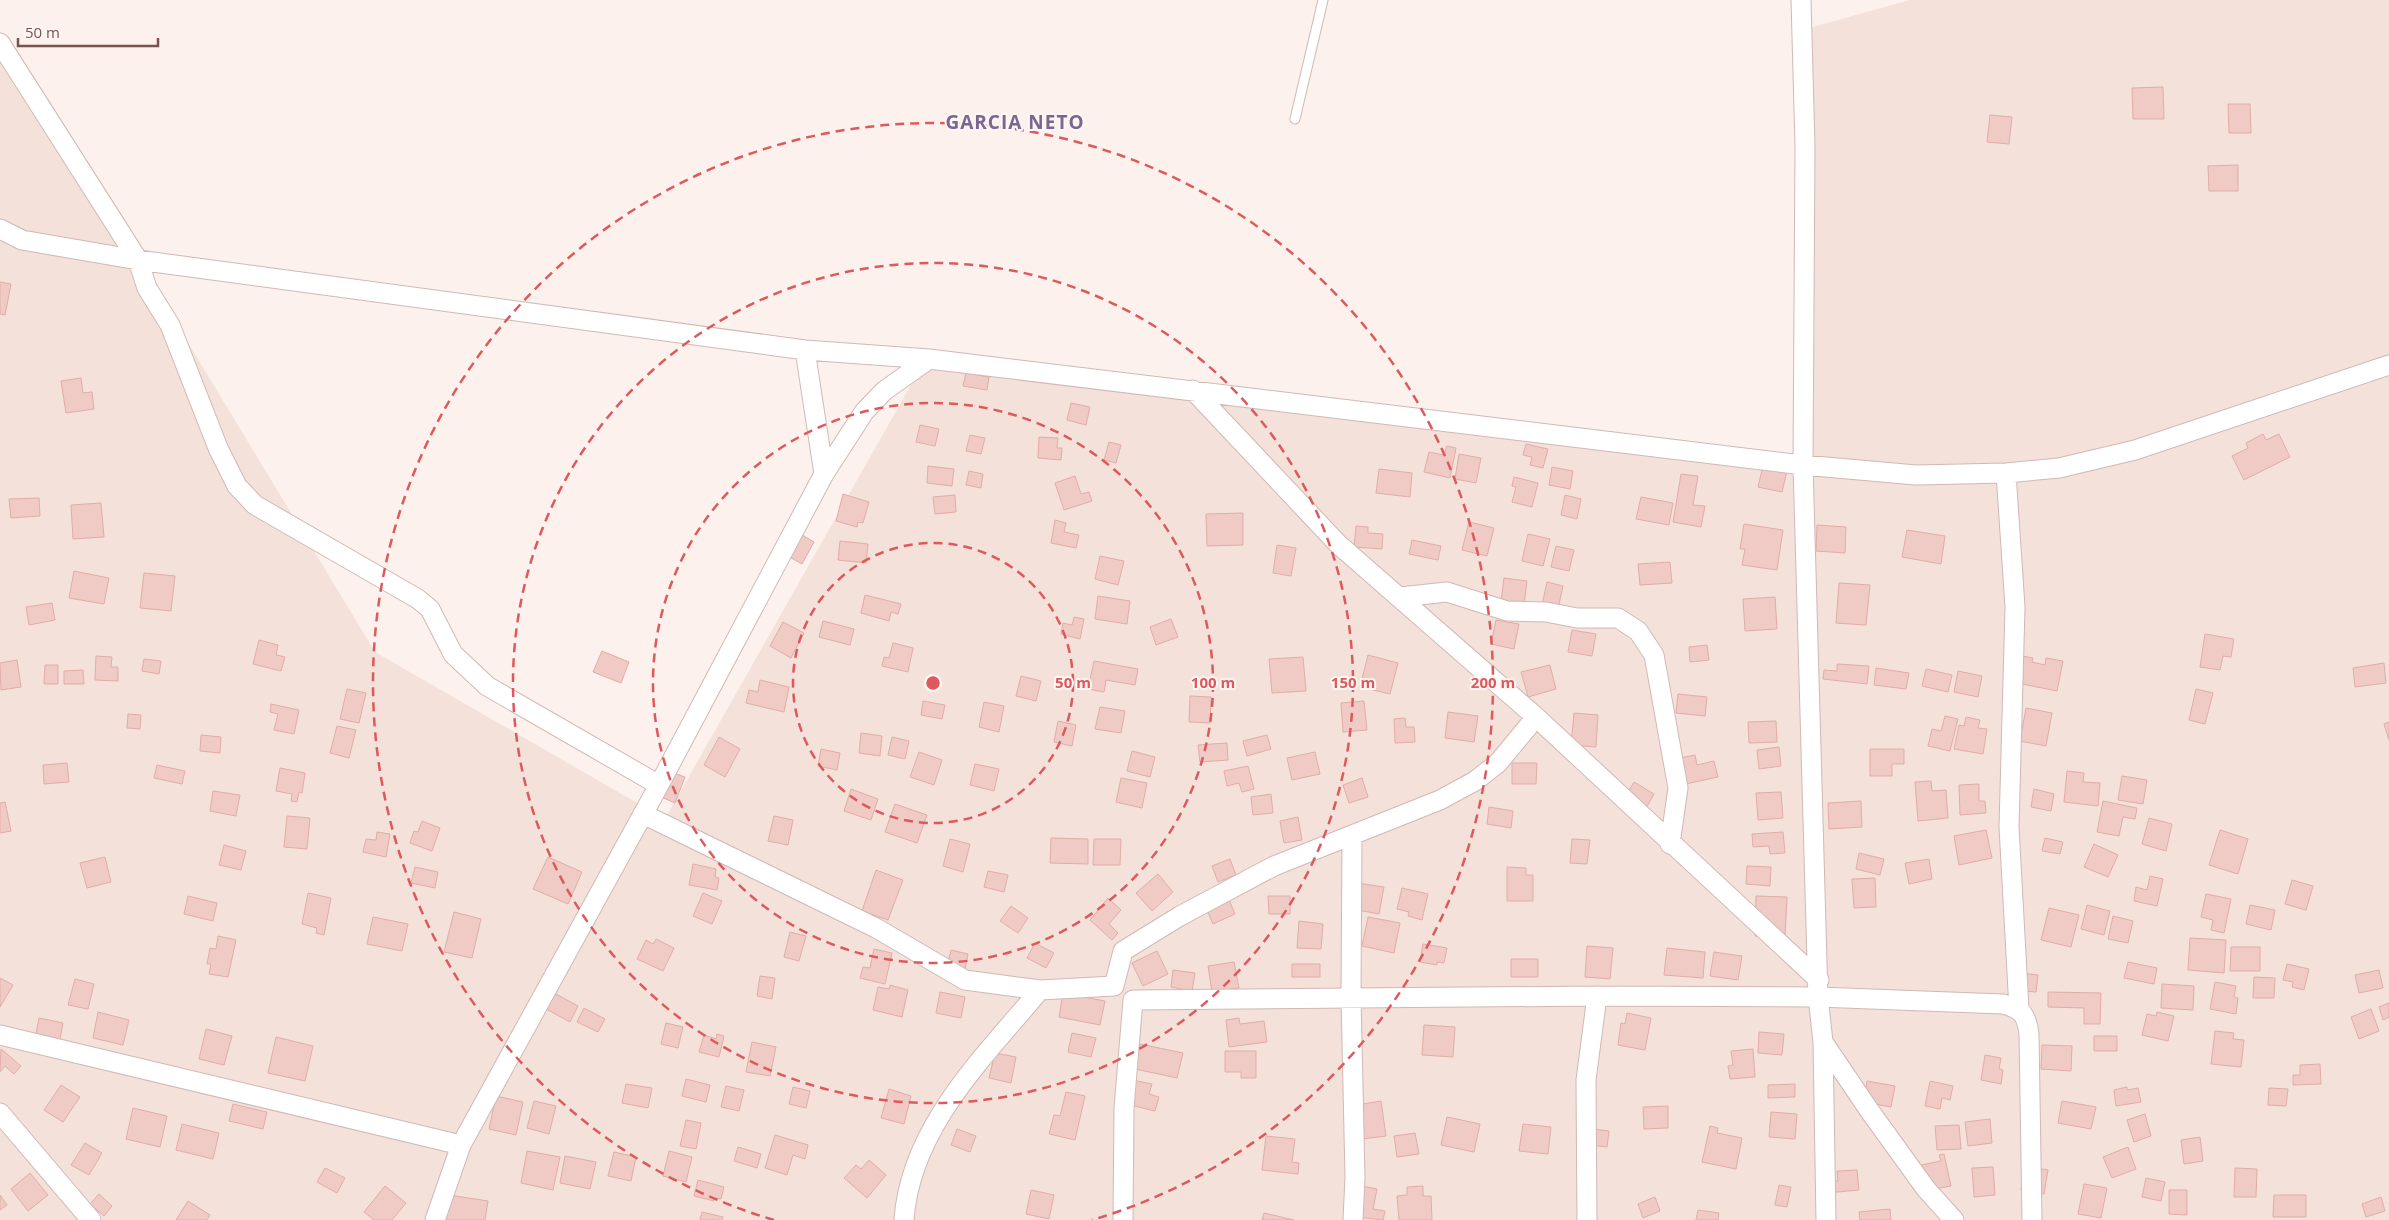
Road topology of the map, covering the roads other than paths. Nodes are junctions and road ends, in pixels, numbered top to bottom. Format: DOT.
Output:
graph roads {
  1 [pos="1323,0"];
  2 [pos="1801,0"];
  3 [pos="0,43"];
  4 [pos="1294,118"];
  5 [pos="0,229"];
  6 [pos="22,240"];
  7 [pos="0,241"];
  8 [pos="138,260"];
  9 [pos="805,350"];
  10 [pos="929,359"];
  11 [pos="2389,365"];
  12 [pos="1193,390"];
  13 [pos="1803,465"];
  14 [pos="2006,473"];
  15 [pos="824,474"];
  16 [pos="1400,598"];
  17 [pos="1536,717"];
  18 [pos="659,785"];
  19 [pos="643,814"];
  20 [pos="1352,836"];
  21 [pos="1670,844"];
  22 [pos="1114,986"];
  23 [pos="1818,988"];
  24 [pos="1040,990"];
  25 [pos="1597,996"];
  26 [pos="1351,997"];
  27 [pos="1133,1000"];
  28 [pos="2019,1009"];
  29 [pos="0,1035"];
  30 [pos="1823,1042"];
  31 [pos="0,1113"];
  32 [pos="461,1145"];
  33 [pos="91,1220"];
  34 [pos="436,1220"];
  35 [pos="904,1220"];
  36 [pos="1122,1220"];
  37 [pos="1353,1220"];
  38 [pos="1587,1220"];
  39 [pos="1826,1220"];
  40 [pos="1954,1220"];
  41 [pos="2032,1220"];
  1 -- 4 [label="lane"];
  2 -- 13 [label="street"];
  3 -- 8 [label="street"];
  5 -- 6 [label="street"];
  6 -- 7 [label="street"];
  6 -- 8 [label="street"];
  8 -- 9 [label="street"];
  8 -- 18 [label="street"];
  9 -- 10 [label="street"];
  9 -- 15 [label="street"];
  10 -- 12 [label="street"];
  10 -- 15 [label="street"];
  11 -- 14 [label="street"];
  12 -- 13 [label="street"];
  12 -- 16 [label="street"];
  13 -- 14 [label="street"];
  13 -- 23 [label="street"];
  14 -- 28 [label="street"];
  15 -- 18 [label="street"];
  16 -- 17 [label="street"];
  16 -- 21 [label="street"];
  17 -- 20 [label="street"];
  17 -- 21 [label="street"];
  18 -- 19 [label="street"];
  19 -- 24 [label="street"];
  19 -- 32 [label="street"];
  20 -- 22 [label="street"];
  20 -- 26 [label="street"];
  21 -- 23 [label="street"];
  22 -- 24 [label="street"];
  22 -- 27 [label="street"];
  23 -- 25 [label="street"];
  23 -- 28 [label="street"];
  23 -- 30 [label="street"];
  24 -- 35 [label="street"];
  25 -- 26 [label="street"];
  25 -- 38 [label="street"];
  26 -- 27 [label="street"];
  26 -- 37 [label="street"];
  27 -- 36 [label="street"];
  28 -- 41 [label="street"];
  29 -- 32 [label="street"];
  30 -- 39 [label="street"];
  30 -- 40 [label="street"];
  31 -- 33 [label="street"];
  32 -- 34 [label="street"];
}
